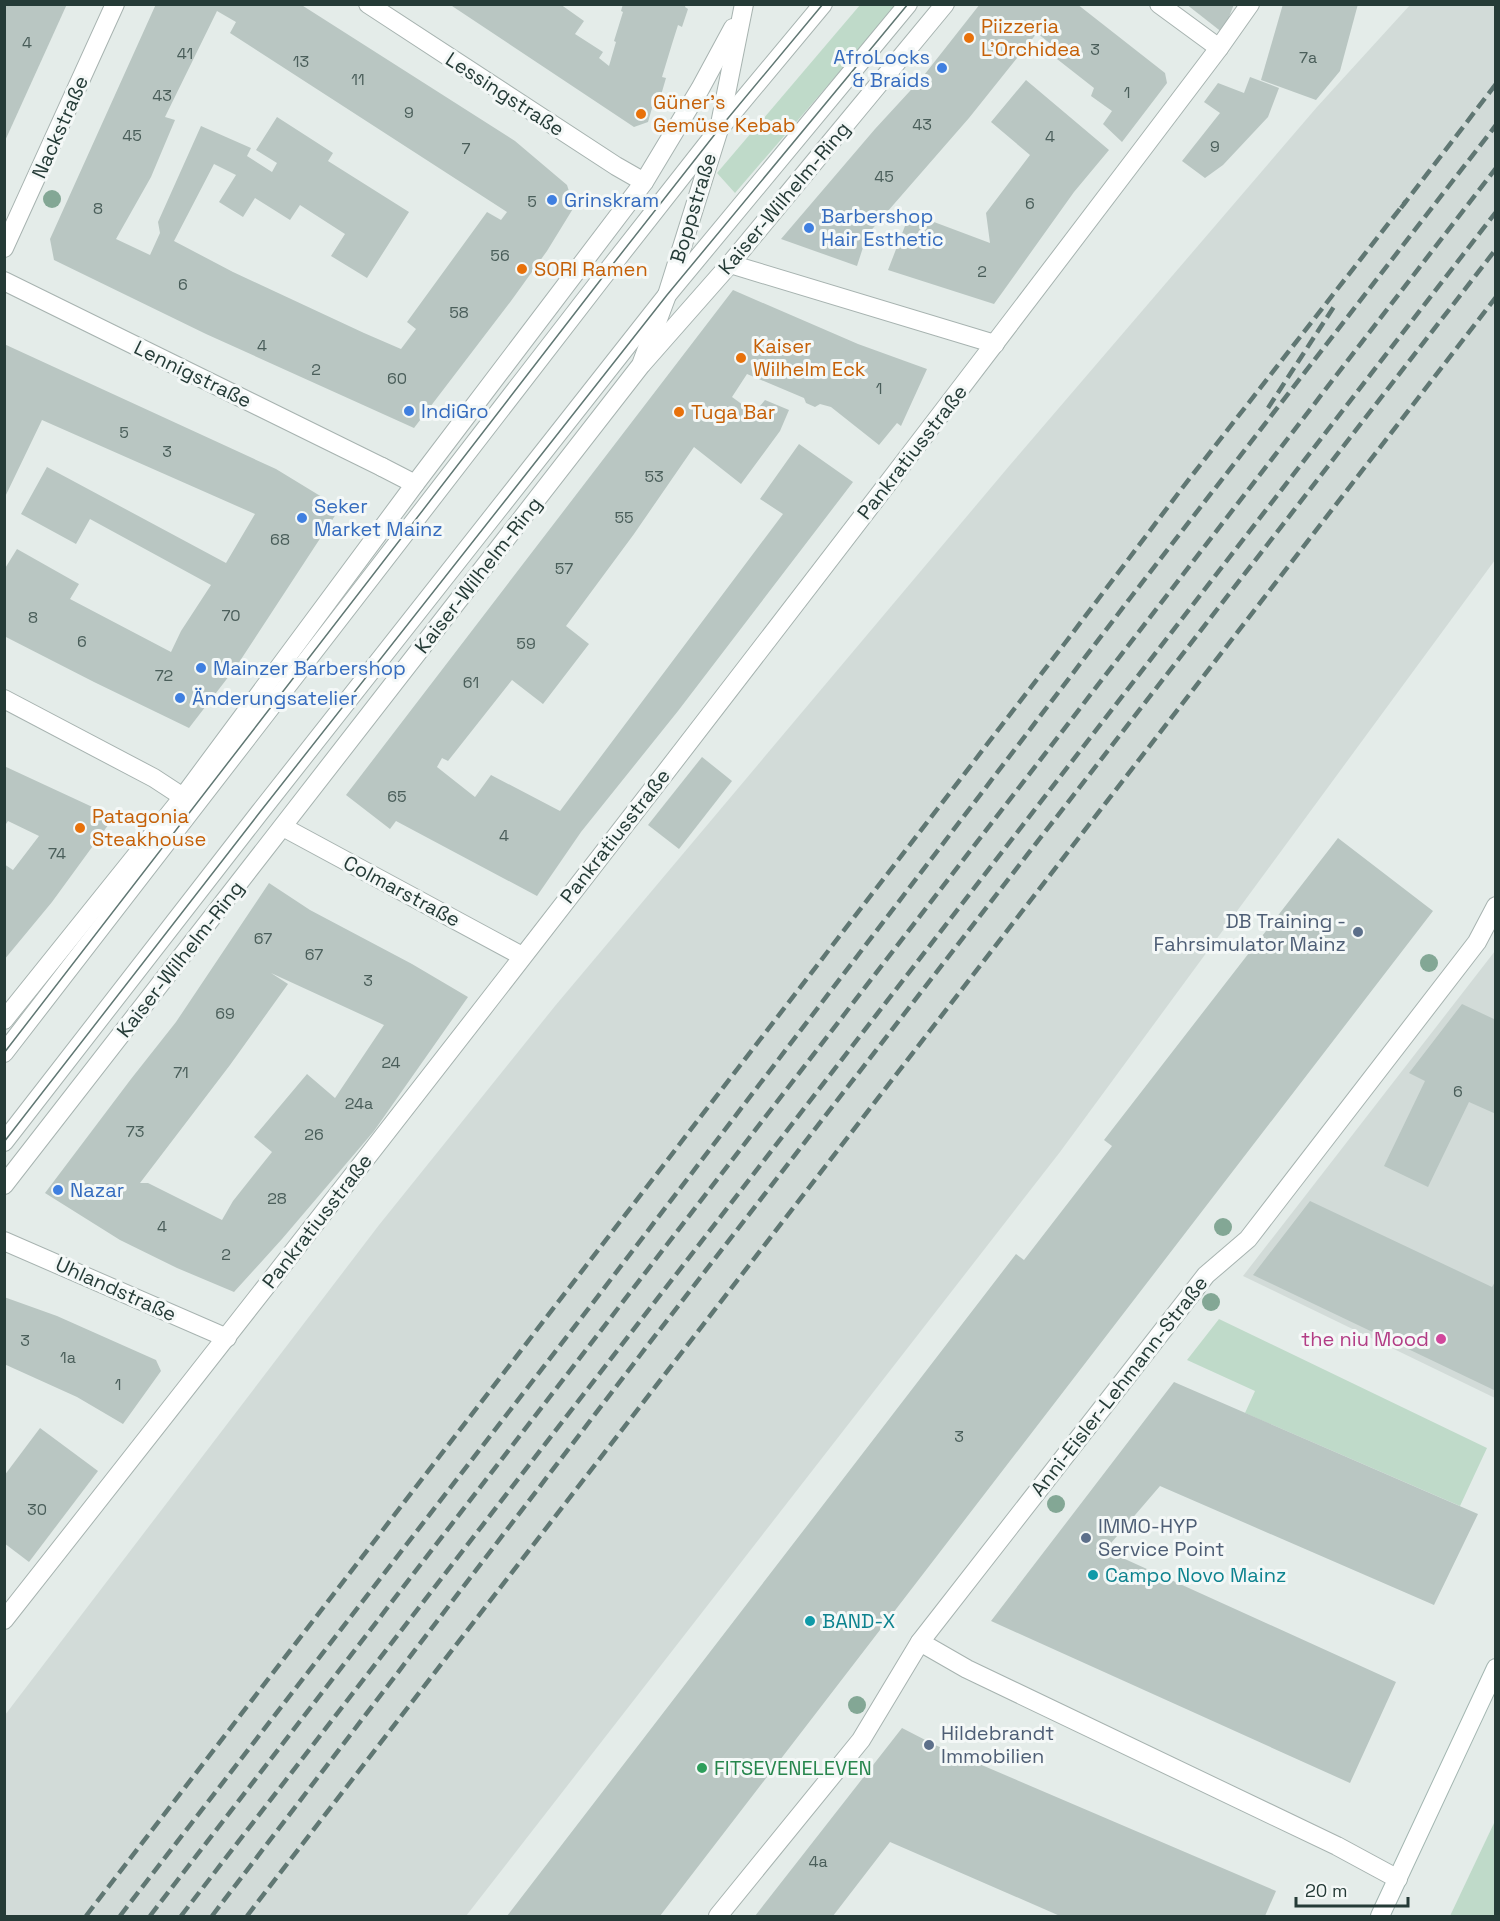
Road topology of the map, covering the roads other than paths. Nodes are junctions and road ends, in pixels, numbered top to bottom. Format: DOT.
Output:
graph roads {
  1 [pos="116,4"];
  2 [pos="368,4"];
  3 [pos="823,4"];
  4 [pos="908,4"];
  5 [pos="945,4"];
  6 [pos="1159,4"];
  7 [pos="1250,4"];
  8 [pos="742,9"];
  9 [pos="1219,48"];
  10 [pos="719,129"];
  11 [pos="644,182"];
  12 [pos="7,237"];
  13 [pos="730,264"];
  14 [pos="4,281"];
  15 [pos="667,295"];
  16 [pos="995,344"];
  17 [pos="641,365"];
  18 [pos="415,484"];
  19 [pos="4,699"];
  20 [pos="183,797"];
  21 [pos="283,827"];
  22 [pos="1496,906"];
  23 [pos="522,956"];
  24 [pos="4,1020"];
  25 [pos="4,1053"];
  26 [pos="4,1142"];
  27 [pos="4,1185"];
  28 [pos="4,1240"];
  29 [pos="227,1338"];
  30 [pos="4,1620"];
  31 [pos="920,1642"];
  32 [pos="1496,1668"];
  33 [pos="1398,1879"];
  34 [pos="718,1917"];
  35 [pos="1380,1917"];
  1 -- 12 [label="street, Nackstraße"];
  2 -- 11 [label="street, Lessingstraße"];
  3 -- 10 [label="street"];
  4 -- 15 [label="street, Kaiser-Wilhelm-Ring"];
  5 -- 13 [label="street, Kaiser-Wilhelm-Ring"];
  6 -- 9 [label="street"];
  7 -- 9 [label="street, Pankratiusstraße"];
  8 -- 10 [label="street, Boppstraße"];
  8 -- 11 [label="street, Boppstraße"];
  9 -- 16 [label="street, Pankratiusstraße"];
  10 -- 15 [label="street, Boppstraße"];
  10 -- 25 [label="street"];
  11 -- 18 [label="street"];
  13 -- 16 [label="street"];
  13 -- 17 [label="street, Kaiser-Wilhelm-Ring"];
  14 -- 18 [label="street, Lennigstraße"];
  15 -- 17 [label="street, Boppstraße"];
  15 -- 26 [label="street, Kaiser-Wilhelm-Ring"];
  16 -- 23 [label="street, Pankratiusstraße"];
  17 -- 21 [label="street, Kaiser-Wilhelm-Ring"];
  18 -- 20 [label="street"];
  19 -- 20 [label="street"];
  20 -- 24 [label="street"];
  21 -- 23 [label="street, Colmarstraße"];
  21 -- 27 [label="street, Kaiser-Wilhelm-Ring"];
  22 -- 31 [label="street, Anni-Eisler-Lehmann-Straße"];
  23 -- 29 [label="street, Pankratiusstraße"];
  28 -- 29 [label="street, Uhlandstraße"];
  29 -- 30 [label="street, Pankratiusstraße"];
  31 -- 33 [label="street"];
  31 -- 34 [label="street, Anni-Eisler-Lehmann-Straße"];
  32 -- 33 [label="street"];
  33 -- 35 [label="street"];
}
